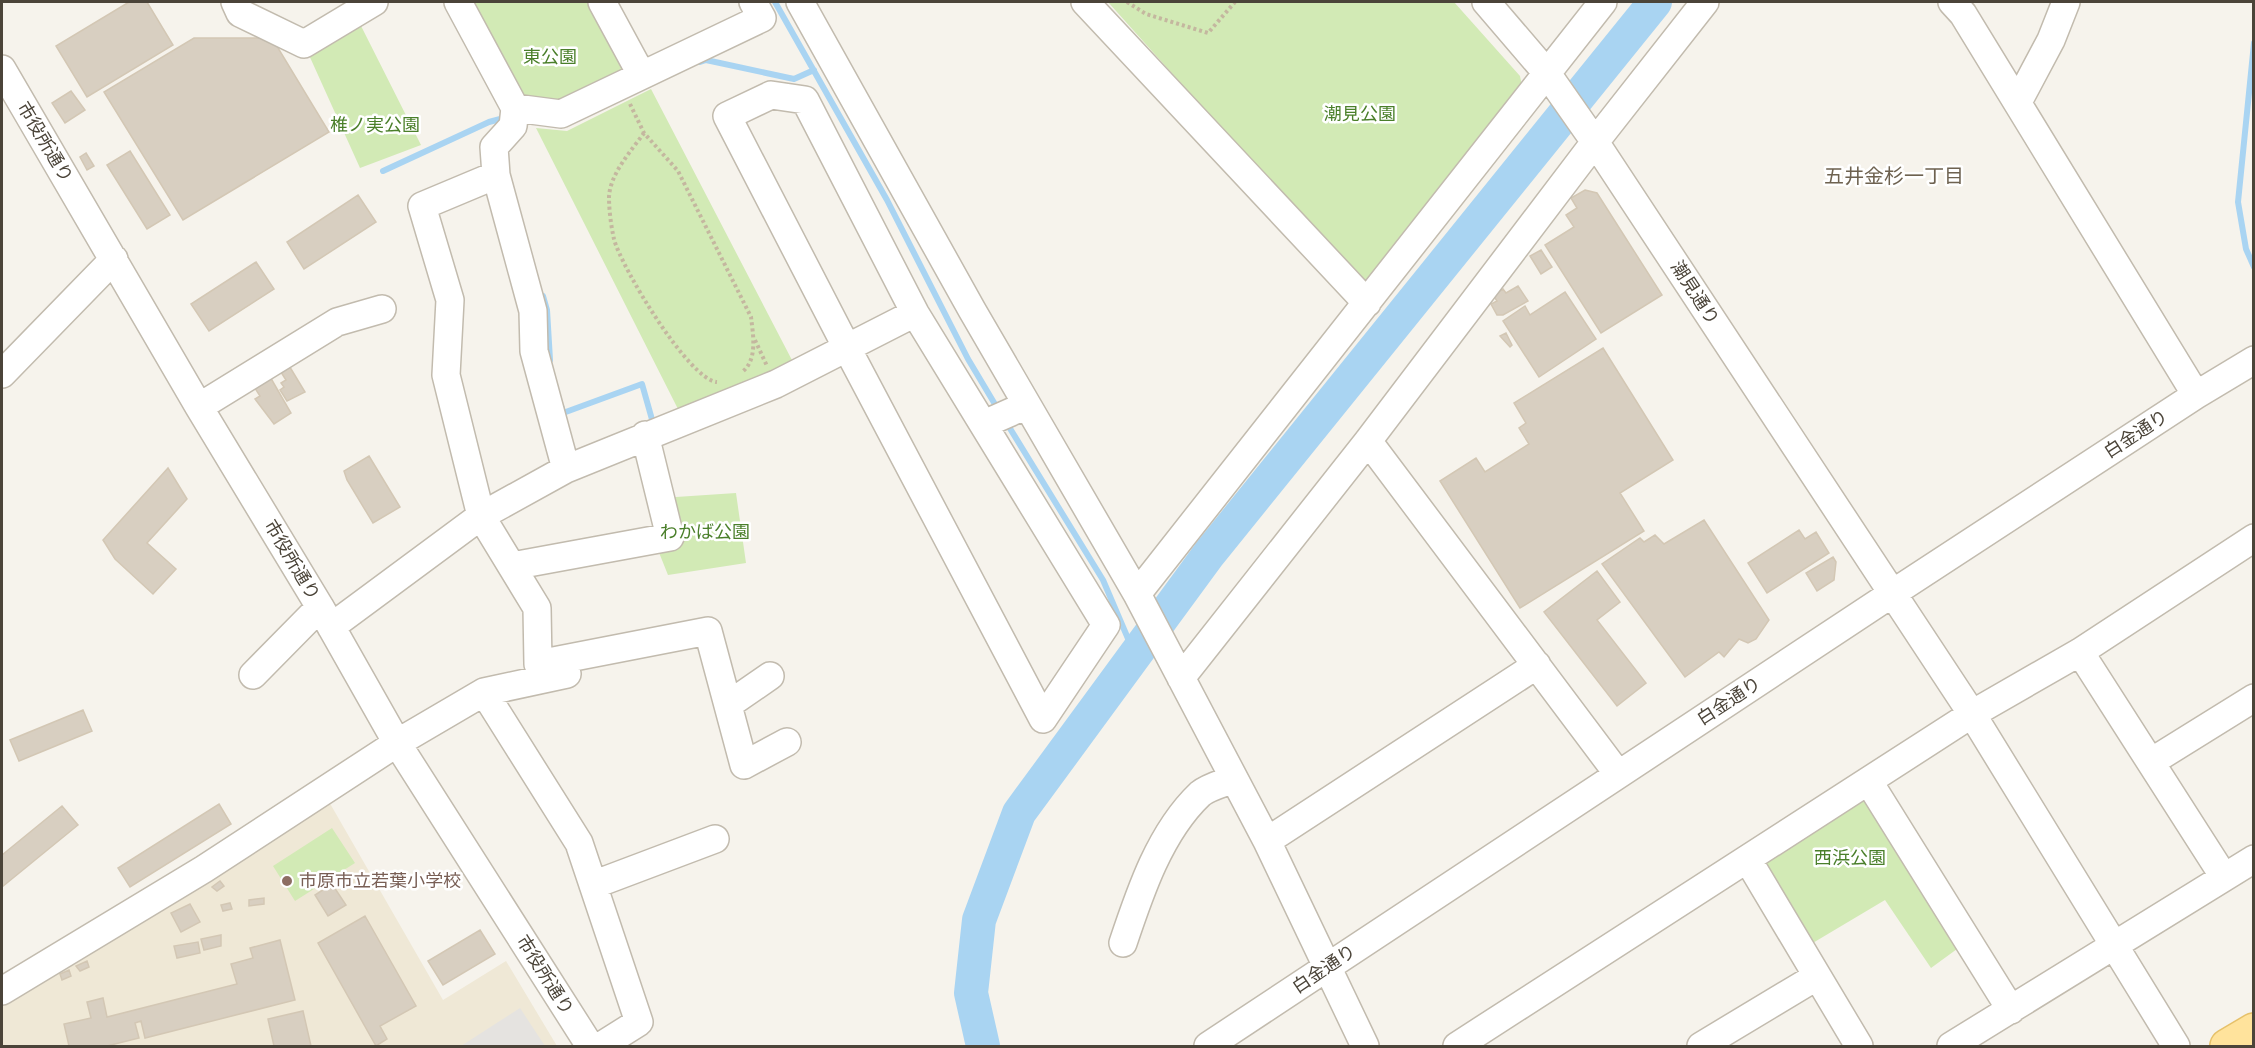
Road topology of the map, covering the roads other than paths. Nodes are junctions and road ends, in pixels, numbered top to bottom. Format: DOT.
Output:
graph roads {
  1 [pos="235,2"];
  2 [pos="458,2"];
  3 [pos="603,2"];
  4 [pos="753,2"];
  5 [pos="1085,2"];
  6 [pos="1486,2"];
  7 [pos="1603,2"];
  8 [pos="1705,2"];
  9 [pos="1952,2"];
  10 [pos="2066,2"];
  11 [pos="805,4"];
  12 [pos="359,5"];
  13 [pos="2,69"];
  14 [pos="1546,72"];
  15 [pos="641,75"];
  16 [pos="2018,102"];
  17 [pos="515,108"];
  18 [pos="1595,142"];
  19 [pos="496,175"];
  20 [pos="114,259"];
  21 [pos="1367,303"];
  22 [pos="382,309"];
  23 [pos="915,313"];
  24 [pos="847,348"];
  25 [pos="2253,360"];
  26 [pos="2,374"];
  27 [pos="2196,395"];
  28 [pos="1028,405"];
  29 [pos="199,406"];
  30 [pos="984,424"];
  31 [pos="645,435"];
  32 [pos="1368,441"];
  33 [pos="566,469"];
  34 [pos="481,516"];
  35 [pos="2253,538"];
  36 [pos="512,566"];
  37 [pos="1893,593"];
  38 [pos="1137,594"];
  39 [pos="325,617"];
  40 [pos="711,642"];
  41 [pos="2079,651"];
  42 [pos="1537,665"];
  43 [pos="253,675"];
  44 [pos="770,676"];
  45 [pos="1181,678"];
  46 [pos="484,692"];
  47 [pos="2253,698"];
  48 [pos="728,705"];
  49 [pos="1972,714"];
  50 [pos="787,742"];
  51 [pos="397,743"];
  52 [pos="2151,762"];
  53 [pos="1618,774"];
  54 [pos="1234,778"];
  55 [pos="1869,782"];
  56 [pos="715,840"];
  57 [pos="1267,841"];
  58 [pos="2253,859"];
  59 [pos="1748,860"];
  60 [pos="2224,877"];
  61 [pos="593,885"];
  62 [pos="1123,942"];
  63 [pos="2112,945"];
  64 [pos="1327,968"];
  65 [pos="1816,976"];
  66 [pos="2,991"];
  67 [pos="2011,1010"];
  68 [pos="2253,1030"];
  69 [pos="590,1047"];
  70 [pos="601,1047"];
  71 [pos="1208,1047"];
  72 [pos="1365,1047"];
  73 [pos="1457,1047"];
  74 [pos="1701,1047"];
  75 [pos="1859,1047"];
  76 [pos="1951,1047"];
  77 [pos="2176,1047"];
  78 [pos="2227,1047"];
  1 -- 12 [label="street"];
  2 -- 17 [label="street"];
  3 -- 15 [label="street"];
  4 -- 15 [label="street"];
  5 -- 21 [label="street"];
  6 -- 14 [label="street, 潮見通り"];
  7 -- 14 [label="street"];
  8 -- 18 [label="street"];
  9 -- 16 [label="street"];
  10 -- 16 [label="street"];
  11 -- 28 [label="street"];
  13 -- 20 [label="street, 市役所通り"];
  14 -- 18 [label="street, 潮見通り"];
  14 -- 21 [label="street"];
  15 -- 17 [label="street"];
  16 -- 27 [label="street"];
  17 -- 19 [label="street"];
  18 -- 32 [label="street"];
  18 -- 37 [label="street, 潮見通り"];
  19 -- 33 [label="street"];
  19 -- 34 [label="street"];
  20 -- 26 [label="street"];
  20 -- 29 [label="street, 市役所通り"];
  21 -- 38 [label="street"];
  22 -- 29 [label="street"];
  23 -- 24 [label="street"];
  23 -- 24 [label="street"];
  23 -- 30 [label="street"];
  24 -- 30 [label="street"];
  24 -- 31 [label="street"];
  25 -- 27 [label="street, 白金通り"];
  27 -- 37 [label="street, 白金通り"];
  28 -- 30 [label="street"];
  28 -- 38 [label="street"];
  29 -- 39 [label="street, 市役所通り"];
  31 -- 33 [label="street"];
  31 -- 36 [label="street"];
  32 -- 42 [label="street"];
  32 -- 45 [label="street"];
  33 -- 34 [label="street"];
  34 -- 36 [label="street"];
  34 -- 39 [label="street"];
  35 -- 41 [label="street"];
  36 -- 40 [label="street"];
  37 -- 49 [label="street, 潮見通り"];
  37 -- 53 [label="street, 白金通り"];
  38 -- 45 [label="street"];
  39 -- 43 [label="street"];
  39 -- 51 [label="street, 市役所通り"];
  40 -- 46 [label="street"];
  40 -- 48 [label="street"];
  41 -- 49 [label="street"];
  41 -- 52 [label="street"];
  42 -- 53 [label="street"];
  42 -- 57 [label="street"];
  44 -- 48 [label="street"];
  45 -- 54 [label="street"];
  46 -- 51 [label="street"];
  46 -- 61 [label="street"];
  47 -- 52 [label="street"];
  48 -- 50 [label="street"];
  49 -- 55 [label="street"];
  49 -- 63 [label="street, 潮見通り"];
  51 -- 66 [label="street"];
  51 -- 69 [label="street, 市役所通り"];
  52 -- 60 [label="street"];
  53 -- 64 [label="street, 白金通り"];
  54 -- 57 [label="street"];
  54 -- 62 [label="street"];
  55 -- 59 [label="street"];
  55 -- 67 [label="street"];
  56 -- 61 [label="street"];
  57 -- 64 [label="street"];
  58 -- 60 [label="street"];
  59 -- 65 [label="street"];
  59 -- 73 [label="street"];
  60 -- 63 [label="street"];
  61 -- 70 [label="street"];
  63 -- 67 [label="street"];
  63 -- 77 [label="street, 潮見通り"];
  64 -- 71 [label="street, 白金通り"];
  64 -- 72 [label="street"];
  65 -- 74 [label="street"];
  65 -- 75 [label="street"];
  67 -- 76 [label="street"];
  68 -- 78 [label="main road"];
}
